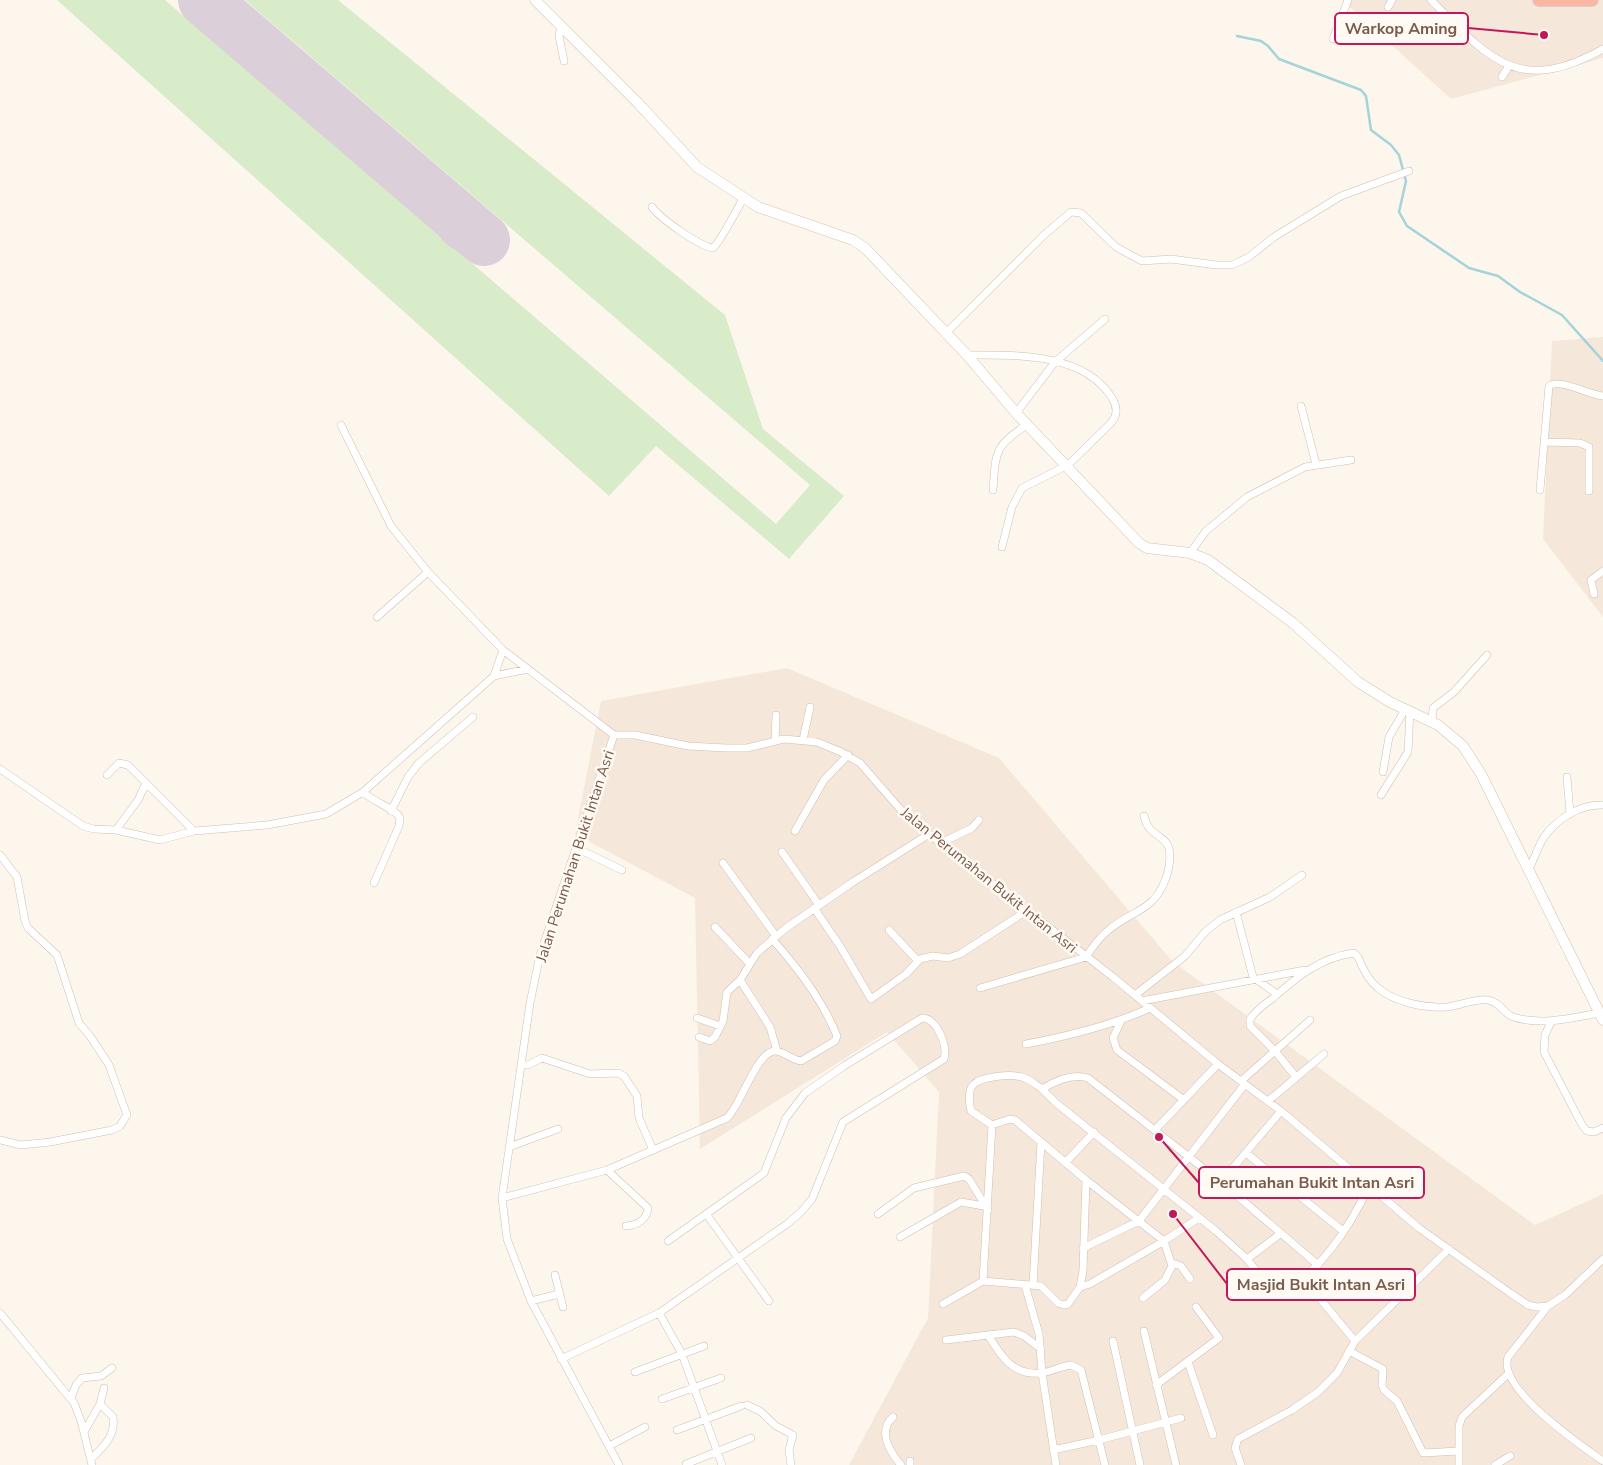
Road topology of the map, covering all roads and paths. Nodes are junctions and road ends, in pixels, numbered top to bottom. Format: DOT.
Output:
graph roads {
  1 [pos="535,0"];
  2 [pos="1348,0"];
  3 [pos="1431,0"];
  4 [pos="1539,0"];
  5 [pos="1592,0"];
  6 [pos="561,26"];
  7 [pos="1333,39"];
  8 [pos="1603,49"];
  9 [pos="564,60"];
  10 [pos="1509,66"];
  11 [pos="1502,77"];
  12 [pos="1410,171"];
  13 [pos="744,199"];
  14 [pos="652,207"];
  15 [pos="1105,319"];
  16 [pos="946,334"];
  17 [pos="967,355"];
  18 [pos="1055,362"];
  19 [pos="1603,396"];
  20 [pos="1301,406"];
  21 [pos="1016,413"];
  22 [pos="1028,424"];
  23 [pos="341,425"];
  24 [pos="1544,442"];
  25 [pos="1351,460"];
  26 [pos="1316,464"];
  27 [pos="1068,465"];
  28 [pos="993,490"];
  29 [pos="1540,490"];
  30 [pos="1588,491"];
  31 [pos="1002,547"];
  32 [pos="1190,553"];
  33 [pos="428,572"];
  34 [pos="1603,572"];
  35 [pos="1594,594"];
  36 [pos="377,617"];
  37 [pos="503,650"];
  38 [pos="1487,656"];
  39 [pos="528,669"];
  40 [pos="494,676"];
  41 [pos="810,707"];
  42 [pos="1408,709"];
  43 [pos="776,715"];
  44 [pos="472,717"];
  45 [pos="1432,722"];
  46 [pos="614,735"];
  47 [pos="803,740"];
  48 [pos="775,741"];
  49 [pos="421,742"];
  50 [pos="430,752"];
  51 [pos="848,755"];
  52 [pos="0,769"];
  53 [pos="1382,772"];
  54 [pos="107,775"];
  55 [pos="1567,777"];
  56 [pos="146,783"];
  57 [pos="363,792"];
  58 [pos="1382,795"];
  59 [pos="1603,806"];
  60 [pos="391,811"];
  61 [pos="1570,814"];
  62 [pos="1144,816"];
  63 [pos="979,820"];
  64 [pos="116,830"];
  65 [pos="194,831"];
  66 [pos="795,831"];
  67 [pos="929,834"];
  68 [pos="941,843"];
  69 [pos="576,848"];
  70 [pos="782,852"];
  71 [pos="0,855"];
  72 [pos="723,863"];
  73 [pos="1529,869"];
  74 [pos="622,870"];
  75 [pos="1302,876"];
  76 [pos="374,884"];
  77 [pos="816,907"];
  78 [pos="1028,910"];
  79 [pos="1236,912"];
  80 [pos="715,927"];
  81 [pos="889,930"];
  82 [pos="774,937"];
  83 [pos="1086,957"];
  84 [pos="918,961"];
  85 [pos="749,963"];
  86 [pos="1310,969"];
  87 [pos="740,980"];
  88 [pos="1258,980"];
  89 [pos="980,988"];
  90 [pos="1277,994"];
  91 [pos="1135,995"];
  92 [pos="1142,1001"];
  93 [pos="1150,1008"];
  94 [pos="1601,1016"];
  95 [pos="697,1018"];
  96 [pos="1310,1020"];
  97 [pos="1121,1021"];
  98 [pos="1551,1022"];
  99 [pos="720,1026"];
  100 [pos="699,1037"];
  101 [pos="1026,1044"];
  102 [pos="777,1051"];
  103 [pos="1275,1051"];
  104 [pos="1324,1054"];
  105 [pos="1218,1064"];
  106 [pos="521,1065"];
  107 [pos="1296,1077"];
  108 [pos="1243,1082"];
  109 [pos="1042,1089"];
  110 [pos="1184,1100"];
  111 [pos="1268,1101"];
  112 [pos="1281,1111"];
  113 [pos="992,1125"];
  114 [pos="1603,1128"];
  115 [pos="558,1129"];
  116 [pos="1155,1130"];
  117 [pos="1094,1132"];
  118 [pos="0,1140"];
  119 [pos="1041,1142"];
  120 [pos="509,1147"];
  121 [pos="653,1150"];
  122 [pos="1246,1153"];
  123 [pos="1188,1156"];
  124 [pos="1066,1162"];
  125 [pos="607,1170"];
  126 [pos="1086,1180"];
  127 [pos="1221,1182"];
  128 [pos="1368,1186"];
  129 [pos="1164,1189"];
  130 [pos="502,1198"];
  131 [pos="986,1208"];
  132 [pos="878,1214"];
  133 [pos="707,1215"];
  134 [pos="1199,1218"];
  135 [pos="1139,1221"];
  136 [pos="626,1226"];
  137 [pos="1343,1231"];
  138 [pos="1280,1234"];
  139 [pos="900,1237"];
  140 [pos="668,1241"];
  141 [pos="1164,1241"];
  142 [pos="1083,1248"];
  143 [pos="1448,1249"];
  144 [pos="1247,1259"];
  145 [pos="1603,1259"];
  146 [pos="739,1260"];
  147 [pos="1172,1263"];
  148 [pos="1318,1265"];
  149 [pos="555,1275"];
  150 [pos="1302,1277"];
  151 [pos="1190,1279"];
  152 [pos="983,1281"];
  153 [pos="1029,1285"];
  154 [pos="1080,1287"];
  155 [pos="559,1294"];
  156 [pos="1143,1298"];
  157 [pos="531,1301"];
  158 [pos="769,1301"];
  159 [pos="943,1304"];
  160 [pos="1548,1306"];
  161 [pos="563,1307"];
  162 [pos="1196,1307"];
  163 [pos="0,1313"];
  164 [pos="659,1313"];
  165 [pos="1144,1331"];
  166 [pos="988,1335"];
  167 [pos="946,1340"];
  168 [pos="1355,1340"];
  169 [pos="1113,1342"];
  170 [pos="704,1346"];
  171 [pos="1041,1349"];
  172 [pos="1349,1352"];
  173 [pos="682,1354"];
  174 [pos="561,1360"];
  175 [pos="1188,1362"];
  176 [pos="112,1368"];
  177 [pos="635,1372"];
  178 [pos="1042,1373"];
  179 [pos="1508,1374"];
  180 [pos="721,1378"];
  181 [pos="1156,1385"];
  182 [pos="695,1386"];
  183 [pos="104,1388"];
  184 [pos="71,1398"];
  185 [pos="662,1399"];
  186 [pos="100,1404"];
  187 [pos="893,1417"];
  188 [pos="1181,1418"];
  189 [pos="706,1419"];
  190 [pos="1165,1422"];
  191 [pos="646,1427"];
  192 [pos="677,1430"];
  193 [pos="1132,1431"];
  194 [pos="84,1432"];
  195 [pos="1213,1435"];
  196 [pos="751,1438"];
  197 [pos="1099,1440"];
  198 [pos="609,1446"];
  199 [pos="1052,1450"];
  200 [pos="1458,1451"];
  201 [pos="718,1452"];
  202 [pos="1510,1456"];
  203 [pos="1603,1461"];
  204 [pos="92,1462"];
  205 [pos="686,1464"];
  206 [pos="619,1465"];
  207 [pos="722,1465"];
  208 [pos="790,1465"];
  209 [pos="901,1465"];
  210 [pos="1056,1465"];
  211 [pos="1105,1465"];
  212 [pos="1140,1465"];
  213 [pos="1176,1465"];
  214 [pos="1241,1465"];
  215 [pos="1459,1465"];
  216 [pos="1495,1465"];
  1 -- 6 [label="street"];
  2 -- 7 [label="street"];
  3 -- 10 [label="street"];
  4 -- 5 [label="highway"];
  6 -- 9 [label="street"];
  6 -- 13 [label="street"];
  8 -- 10 [label="street"];
  10 -- 11 [label="street"];
  12 -- 16 [label="street"];
  13 -- 14 [label="street"];
  13 -- 16 [label="street"];
  15 -- 18 [label="street"];
  16 -- 17 [label="street"];
  17 -- 18 [label="street"];
  17 -- 21 [label="street"];
  18 -- 21 [label="street"];
  18 -- 27 [label="street"];
  19 -- 24 [label="street"];
  20 -- 26 [label="street"];
  21 -- 22 [label="street"];
  22 -- 27 [label="street"];
  22 -- 28 [label="street"];
  23 -- 33 [label="street"];
  24 -- 29 [label="street"];
  24 -- 30 [label="street"];
  25 -- 26 [label="street"];
  26 -- 32 [label="street"];
  27 -- 31 [label="street"];
  27 -- 32 [label="street"];
  32 -- 42 [label="street"];
  33 -- 36 [label="street"];
  33 -- 37 [label="street"];
  34 -- 35 [label="street"];
  37 -- 39 [label="street"];
  37 -- 40 [label="street"];
  38 -- 45 [label="street"];
  39 -- 40 [label="street"];
  39 -- 46 [label="street"];
  40 -- 49 [label="street"];
  41 -- 47 [label="street"];
  42 -- 45 [label="street"];
  42 -- 53 [label="street"];
  42 -- 58 [label="street"];
  43 -- 48 [label="street"];
  44 -- 50 [label="street"];
  45 -- 73 [label="street"];
  46 -- 48 [label="street, Jalan Perumahan Bukit Intan Asri"];
  46 -- 69 [label="street, Jalan Perumahan Bukit Intan Asri"];
  47 -- 48 [label="street, Jalan Perumahan Bukit Intan Asri"];
  47 -- 51 [label="street, Jalan Perumahan Bukit Intan Asri"];
  49 -- 50 [label="street"];
  49 -- 57 [label="street"];
  50 -- 60 [label="street"];
  51 -- 66 [label="street"];
  51 -- 67 [label="street, Jalan Perumahan Bukit Intan Asri"];
  52 -- 64 [label="street"];
  54 -- 56 [label="street"];
  55 -- 61 [label="street"];
  56 -- 64 [label="street"];
  56 -- 65 [label="street"];
  57 -- 60 [label="street"];
  57 -- 65 [label="street"];
  59 -- 61 [label="street"];
  60 -- 76 [label="street"];
  61 -- 73 [label="street"];
  62 -- 83 [label="street"];
  63 -- 68 [label="street"];
  64 -- 65 [label="street"];
  67 -- 68 [label="street, Jalan Perumahan Bukit Intan Asri"];
  67 -- 77 [label="street"];
  68 -- 78 [label="street, Jalan Perumahan Bukit Intan Asri"];
  69 -- 74 [label="street"];
  69 -- 106 [label="street, Jalan Perumahan Bukit Intan Asri"];
  70 -- 77 [label="street"];
  71 -- 118 [label="street"];
  72 -- 82 [label="street"];
  73 -- 94 [label="street"];
  75 -- 79 [label="street"];
  77 -- 82 [label="street"];
  77 -- 84 [label="street"];
  78 -- 83 [label="street, Jalan Perumahan Bukit Intan Asri"];
  78 -- 84 [label="street"];
  79 -- 88 [label="street"];
  79 -- 91 [label="street"];
  80 -- 85 [label="street"];
  81 -- 84 [label="street"];
  82 -- 85 [label="street"];
  82 -- 102 [label="street"];
  83 -- 89 [label="street"];
  83 -- 91 [label="street, Jalan Perumahan Bukit Intan Asri"];
  85 -- 87 [label="street"];
  86 -- 88 [label="street"];
  86 -- 90 [label="street"];
  86 -- 98 [label="street"];
  87 -- 99 [label="street"];
  87 -- 102 [label="street"];
  88 -- 90 [label="street"];
  88 -- 92 [label="street"];
  90 -- 103 [label="street"];
  91 -- 92 [label="street, Jalan Perumahan Bukit Intan Asri"];
  92 -- 93 [label="street, Jalan Perumahan Bukit Intan Asri"];
  93 -- 97 [label="street"];
  93 -- 105 [label="street, Jalan Perumahan Bukit Intan Asri"];
  94 -- 98 [label="street"];
  95 -- 99 [label="street"];
  96 -- 103 [label="street"];
  97 -- 101 [label="street"];
  97 -- 110 [label="street"];
  98 -- 114 [label="street"];
  99 -- 100 [label="street"];
  102 -- 121 [label="street"];
  103 -- 107 [label="street"];
  103 -- 108 [label="street"];
  104 -- 107 [label="street"];
  105 -- 108 [label="street, Jalan Perumahan Bukit Intan Asri"];
  105 -- 110 [label="street"];
  106 -- 120 [label="street, Jalan Perumahan Bukit Intan Asri"];
  106 -- 121 [label="street"];
  107 -- 111 [label="street"];
  108 -- 111 [label="street, Jalan Perumahan Bukit Intan Asri"];
  108 -- 123 [label="street"];
  109 -- 113 [label="street"];
  109 -- 116 [label="street"];
  109 -- 117 [label="street"];
  110 -- 116 [label="street"];
  111 -- 112 [label="street, Jalan Perumahan Bukit Intan Asri"];
  112 -- 122 [label="street"];
  112 -- 128 [label="street, Jalan Perumahan Bukit Intan Asri"];
  113 -- 119 [label="street"];
  113 -- 131 [label="street"];
  115 -- 120 [label="street"];
  116 -- 123 [label="street"];
  117 -- 124 [label="street"];
  117 -- 129 [label="street"];
  119 -- 124 [label="street"];
  119 -- 153 [label="street"];
  120 -- 130 [label="street, Jalan Perumahan Bukit Intan Asri"];
  121 -- 125 [label="street"];
  122 -- 127 [label="street"];
  122 -- 137 [label="street"];
  123 -- 127 [label="street"];
  123 -- 129 [label="street"];
  124 -- 126 [label="street"];
  125 -- 130 [label="street"];
  125 -- 136 [label="street"];
  126 -- 135 [label="street"];
  126 -- 142 [label="street"];
  127 -- 138 [label="street"];
  128 -- 137 [label="street"];
  128 -- 143 [label="street, Jalan Perumahan Bukit Intan Asri"];
  129 -- 134 [label="street"];
  129 -- 135 [label="street"];
  130 -- 157 [label="street, Jalan Perumahan Bukit Intan Asri"];
  131 -- 132 [label="street"];
  131 -- 139 [label="street"];
  131 -- 152 [label="street"];
  133 -- 140 [label="street"];
  133 -- 146 [label="street"];
  133 -- 146 [label="street"];
  134 -- 141 [label="street"];
  134 -- 144 [label="street"];
  135 -- 141 [label="street"];
  135 -- 142 [label="street"];
  137 -- 148 [label="street"];
  138 -- 144 [label="street"];
  138 -- 148 [label="street"];
  141 -- 147 [label="street"];
  141 -- 154 [label="street"];
  142 -- 154 [label="street"];
  143 -- 160 [label="street, Jalan Perumahan Bukit Intan Asri"];
  143 -- 168 [label="street"];
  144 -- 150 [label="street"];
  145 -- 160 [label="street"];
  146 -- 158 [label="street"];
  146 -- 164 [label="street"];
  147 -- 151 [label="street"];
  147 -- 156 [label="street"];
  148 -- 150 [label="street"];
  149 -- 155 [label="street"];
  150 -- 168 [label="street"];
  152 -- 153 [label="street"];
  152 -- 159 [label="street"];
  153 -- 154 [label="street"];
  153 -- 171 [label="street"];
  155 -- 157 [label="street"];
  155 -- 161 [label="street"];
  157 -- 174 [label="street, Jalan Perumahan Bukit Intan Asri"];
  160 -- 179 [label="street"];
  162 -- 175 [label="street"];
  163 -- 184 [label="street"];
  164 -- 173 [label="street"];
  164 -- 174 [label="street"];
  165 -- 181 [label="street"];
  166 -- 167 [label="street"];
  166 -- 171 [label="street"];
  166 -- 178 [label="street"];
  168 -- 172 [label="street"];
  169 -- 193 [label="street"];
  170 -- 173 [label="street"];
  171 -- 178 [label="street"];
  172 -- 200 [label="street"];
  172 -- 214 [label="street"];
  173 -- 177 [label="street"];
  173 -- 182 [label="street"];
  174 -- 198 [label="street, Jalan Perumahan Bukit Intan Asri"];
  175 -- 181 [label="street"];
  175 -- 195 [label="street"];
  176 -- 184 [label="street"];
  178 -- 197 [label="street"];
  178 -- 199 [label="street"];
  179 -- 200 [label="street"];
  179 -- 203 [label="street"];
  180 -- 182 [label="street"];
  181 -- 190 [label="street"];
  182 -- 185 [label="street"];
  182 -- 189 [label="street"];
  183 -- 186 [label="street"];
  184 -- 194 [label="street"];
  186 -- 194 [label="street"];
  186 -- 204 [label="street"];
  187 -- 209 [label="street"];
  188 -- 190 [label="street"];
  189 -- 192 [label="street"];
  189 -- 201 [label="street"];
  189 -- 208 [label="street"];
  190 -- 193 [label="street"];
  190 -- 213 [label="street"];
  191 -- 198 [label="street"];
  193 -- 197 [label="street"];
  193 -- 212 [label="street"];
  194 -- 204 [label="street"];
  196 -- 201 [label="street"];
  197 -- 199 [label="street"];
  197 -- 211 [label="street"];
  198 -- 206 [label="street, Jalan Perumahan Bukit Intan Asri"];
  199 -- 210 [label="street"];
  200 -- 215 [label="street"];
  201 -- 205 [label="street"];
  201 -- 207 [label="street"];
  202 -- 216 [label="street"];
}
